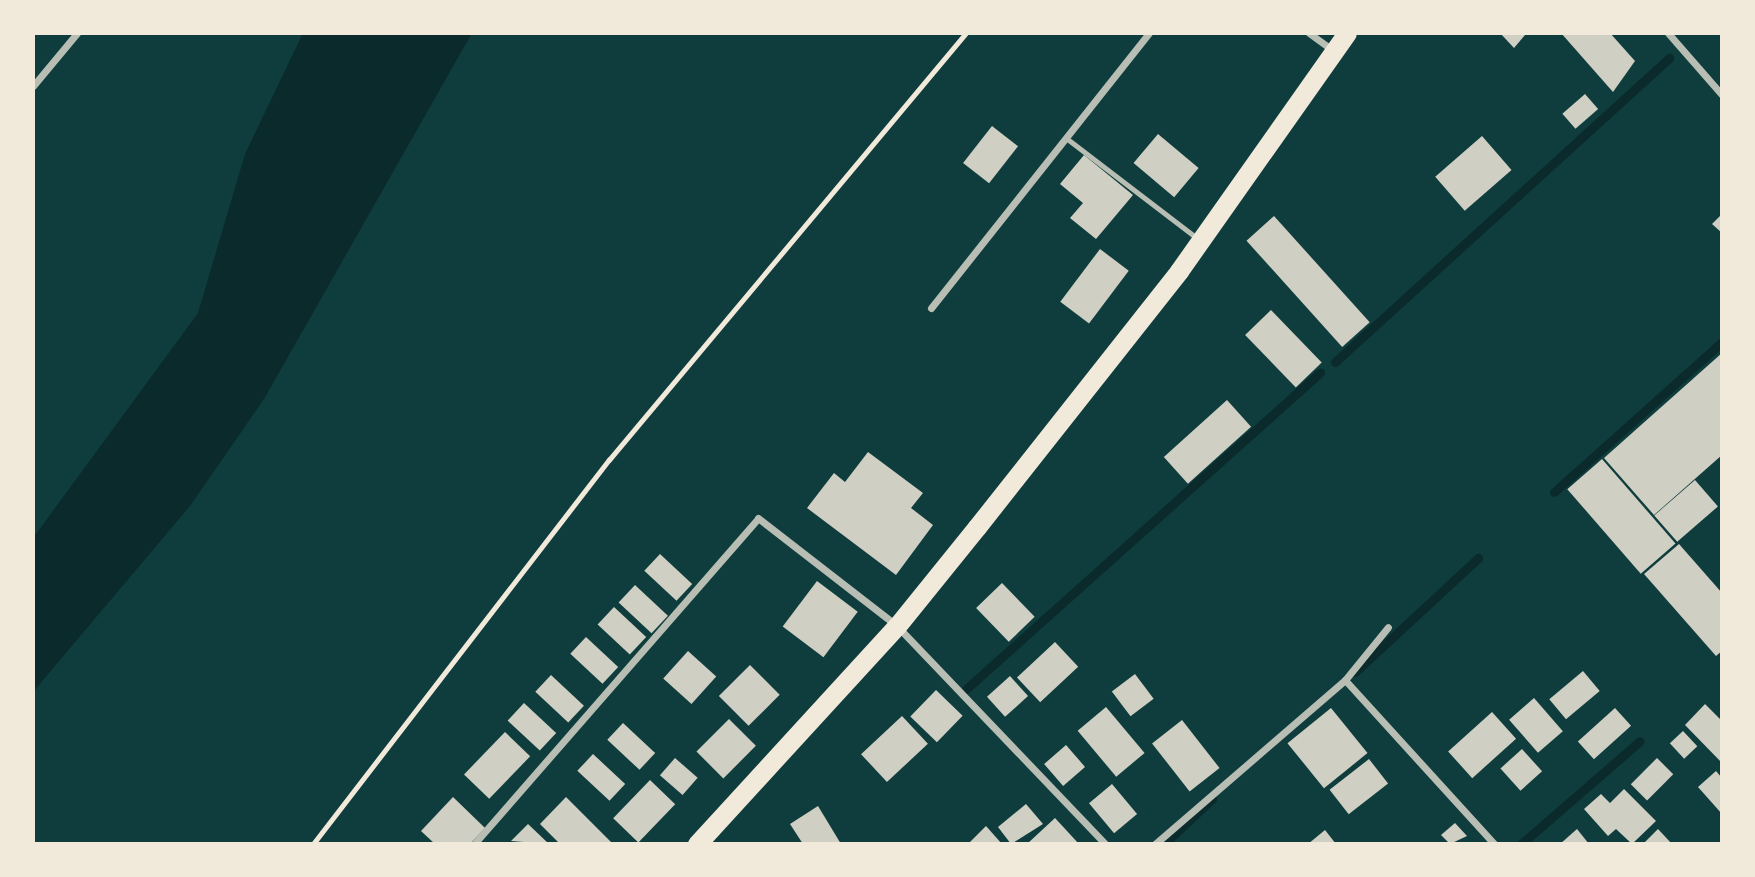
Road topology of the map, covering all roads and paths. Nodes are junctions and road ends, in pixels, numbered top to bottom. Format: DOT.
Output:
graph roads {
  1 [pos="76,33"];
  2 [pos="966,33"];
  3 [pos="1149,33"];
  4 [pos="1309,33"];
  5 [pos="1347,33"];
  6 [pos="1682,33"];
  7 [pos="1671,37"];
  8 [pos="1334,51"];
  9 [pos="33,86"];
  10 [pos="1722,95"];
  11 [pos="1066,138"];
  12 [pos="1200,240"];
  13 [pos="931,308"];
  14 [pos="897,626"];
  15 [pos="1388,627"];
  16 [pos="1345,680"];
  17 [pos="313,844"];
  18 [pos="474,844"];
  19 [pos="697,844"];
  20 [pos="1105,844"];
  21 [pos="1155,844"];
  22 [pos="1494,844"];
  1 -- 9 [label="street"];
  2 -- 17 [label="path"];
  3 -- 11 [label="street"];
  4 -- 8 [label="street"];
  5 -- 8 [label="highway"];
  6 -- 7 [label="street"];
  7 -- 10 [label="street"];
  8 -- 12 [label="highway"];
  11 -- 12 [label="lane"];
  11 -- 13 [label="street"];
  12 -- 14 [label="highway"];
  14 -- 18 [label="street"];
  14 -- 19 [label="highway"];
  14 -- 20 [label="street"];
  15 -- 16 [label="street"];
  16 -- 21 [label="street"];
  16 -- 22 [label="street"];
}
